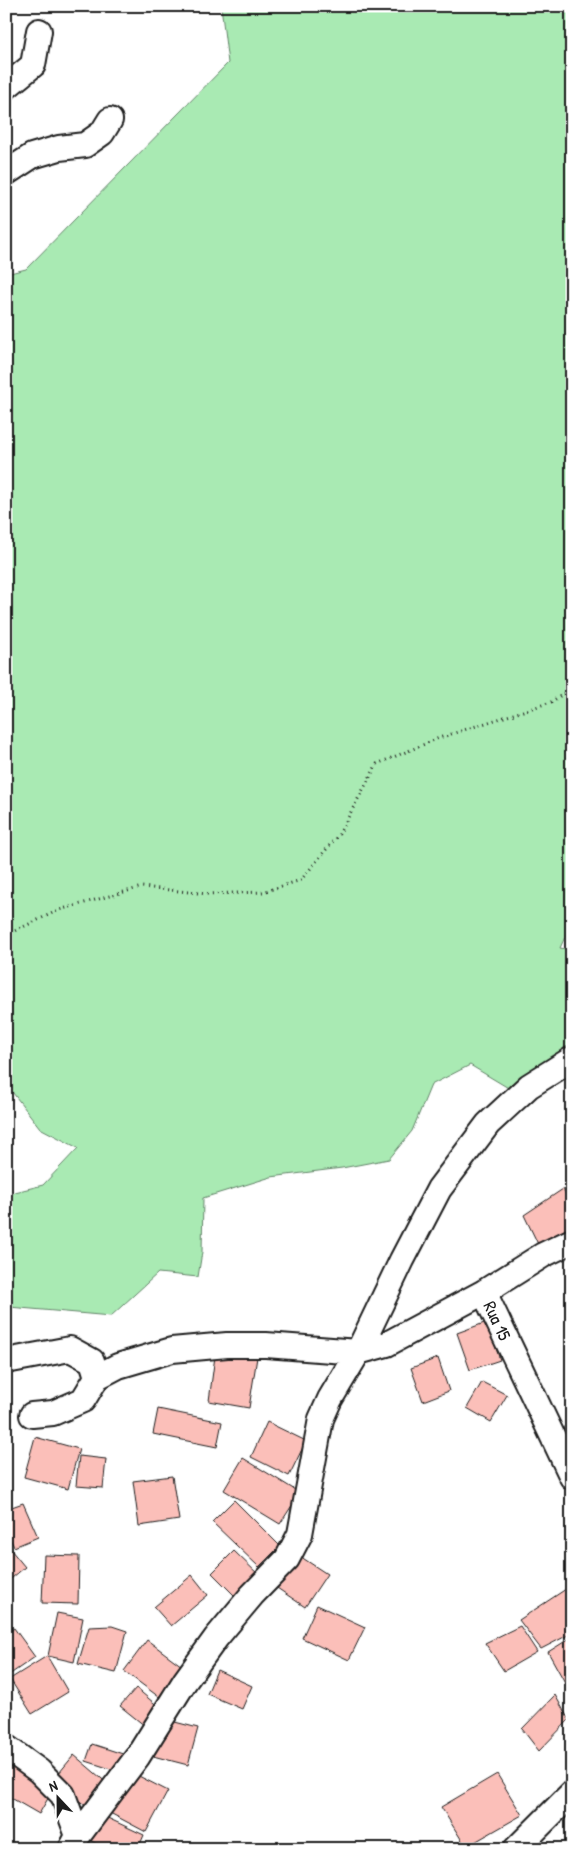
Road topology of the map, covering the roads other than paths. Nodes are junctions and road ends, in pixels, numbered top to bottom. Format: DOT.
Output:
graph roads {
  1 [pos="39,31"];
  2 [pos="6,87"];
  3 [pos="110,120"];
  4 [pos="6,173"];
  5 [pos="572,1059"];
  6 [pos="572,1242"];
  7 [pos="484,1292"];
  8 [pos="358,1352"];
  9 [pos="6,1362"];
  10 [pos="97,1377"];
  11 [pos="32,1415"];
  12 [pos="572,1477"];
  13 [pos="6,1747"];
  14 [pos="572,1793"];
  15 [pos="74,1842"];
  16 [pos="516,1849"];
  1 -- 2 [label="street"];
  3 -- 4 [label="street"];
  5 -- 8 [label="street"];
  6 -- 7 [label="street"];
  7 -- 8 [label="street, Rua 15"];
  7 -- 12 [label="street, Rua 15"];
  8 -- 10 [label="street, Rua 15"];
  8 -- 15 [label="street"];
  9 -- 10 [label="street"];
  10 -- 11 [label="street"];
  13 -- 15 [label="street"];
  14 -- 16 [label="street"];
}
